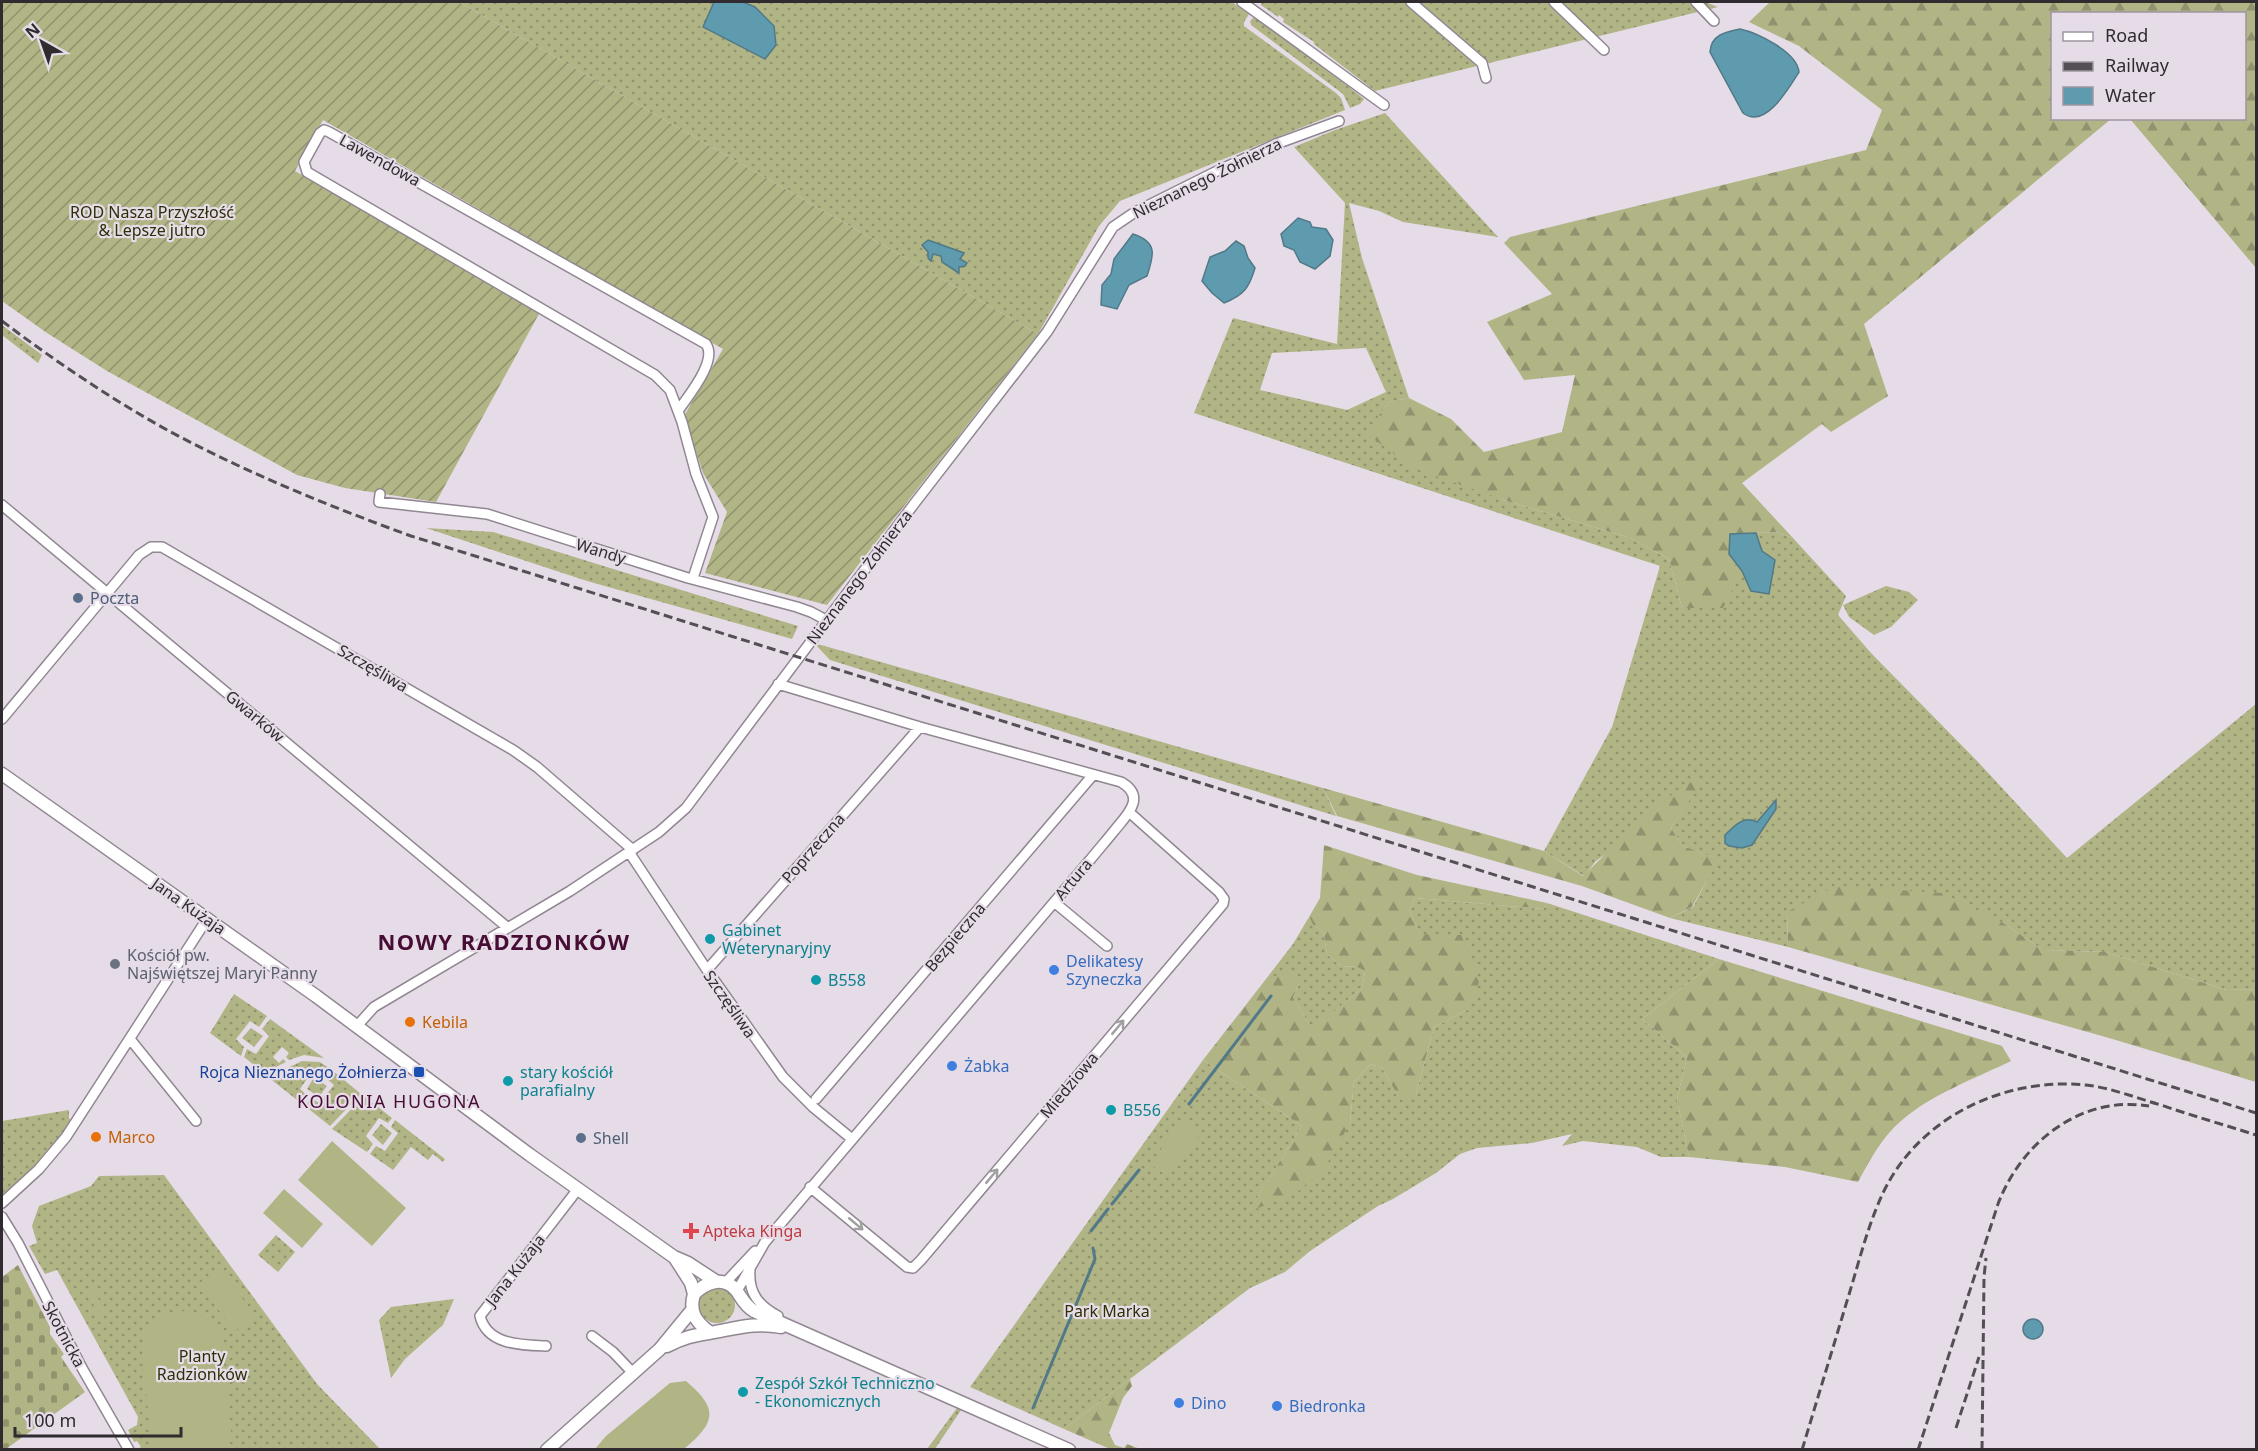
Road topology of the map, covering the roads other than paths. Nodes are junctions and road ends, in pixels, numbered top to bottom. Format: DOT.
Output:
graph roads {
  1 [pos="1242,2"];
  2 [pos="1411,2"];
  3 [pos="1554,2"];
  4 [pos="1696,2"];
  5 [pos="1714,21"];
  6 [pos="1604,50"];
  7 [pos="1486,78"];
  8 [pos="1384,105"];
  9 [pos="1339,121"];
  10 [pos="678,411"];
  11 [pos="380,494"];
  12 [pos="2,505"];
  13 [pos="693,578"];
  14 [pos="108,593"];
  15 [pos="826,620"];
  16 [pos="778,684"];
  17 [pos="2,719"];
  18 [pos="920,727"];
  19 [pos="2,774"];
  20 [pos="1093,775"];
  21 [pos="1129,812"];
  22 [pos="631,851"];
  23 [pos="1054,902"];
  24 [pos="207,919"];
  25 [pos="508,928"];
  26 [pos="1107,946"];
  27 [pos="707,970"];
  28 [pos="357,1026"];
  29 [pos="130,1039"];
  30 [pos="816,1099"];
  31 [pos="196,1121"];
  32 [pos="852,1139"];
  33 [pos="810,1186"];
  34 [pos="578,1189"];
  35 [pos="2,1203"];
  36 [pos="2,1217"];
  37 [pos="762,1246"];
  38 [pos="674,1257"];
  39 [pos="750,1267"];
  40 [pos="721,1282"];
  41 [pos="694,1294"];
  42 [pos="739,1296"];
  43 [pos="692,1310"];
  44 [pos="725,1330"];
  45 [pos="797,1330"];
  46 [pos="708,1331"];
  47 [pos="592,1336"];
  48 [pos="546,1346"];
  49 [pos="660,1349"];
  50 [pos="633,1373"];
  51 [pos="129,1449"];
  52 [pos="547,1449"];
  53 [pos="1069,1449"];
  1 -- 8 [label="street"];
  2 -- 7 [label="street"];
  3 -- 6 [label="street"];
  4 -- 5 [label="street"];
  9 -- 15 [label="street, Nieznanego Żołnierza"];
  10 -- 10 [label="street, Lawendowa"];
  10 -- 13 [label="street, Lawendowa"];
  11 -- 13 [label="street, Wandy"];
  12 -- 14 [label="street, Gwarków"];
  13 -- 15 [label="street, Wandy"];
  14 -- 17 [label="street, Szczęśliwa"];
  14 -- 22 [label="street, Szczęśliwa"];
  14 -- 25 [label="street, Gwarków"];
  15 -- 16 [label="street, Nieznanego Żołnierza"];
  16 -- 18 [label="street"];
  16 -- 22 [label="street, Nieznanego Żołnierza"];
  18 -- 20 [label="street"];
  18 -- 27 [label="street, Poprzeczna"];
  19 -- 24 [label="street, Jana Kużaja"];
  20 -- 21 [label="street"];
  20 -- 30 [label="street, Bezpieczna"];
  21 -- 23 [label="street, Artura"];
  33 -- 21 [label="street, Miedziowa, one-way"];
  22 -- 25 [label="street, Nieznanego Żołnierza"];
  22 -- 27 [label="street, Szczęśliwa"];
  23 -- 26 [label="street"];
  23 -- 32 [label="street, Artura"];
  24 -- 28 [label="street, Jana Kużaja"];
  24 -- 29 [label="street"];
  25 -- 28 [label="street, Nieznanego Żołnierza"];
  27 -- 32 [label="street, Szczęśliwa"];
  28 -- 34 [label="street, Jana Kużaja"];
  29 -- 31 [label="street"];
  29 -- 35 [label="street"];
  32 -- 33 [label="street, Artura"];
  33 -- 37 [label="street, Artura"];
  34 -- 38 [label="street, Jana Kużaja"];
  34 -- 48 [label="street, Jana Kużaja"];
  36 -- 51 [label="street, Skotnicka"];
  37 -- 39 [label="street, Artura"];
  37 -- 40 [label="street, Artura"];
  38 -- 40 [label="street, Jana Kużaja"];
  38 -- 41 [label="street, Jana Kużaja"];
  39 -- 42 [label="street, Artura"];
  39 -- 45 [label="street"];
  40 -- 41 [label="street"];
  40 -- 42 [label="street"];
  41 -- 43 [label="street"];
  42 -- 44 [label="street"];
  42 -- 45 [label="street"];
  43 -- 46 [label="street"];
  43 -- 49 [label="street"];
  44 -- 45 [label="street"];
  44 -- 46 [label="street"];
  45 -- 53 [label="street"];
  46 -- 49 [label="street"];
  47 -- 50 [label="street"];
  49 -- 50 [label="street"];
  50 -- 52 [label="street"];
}
